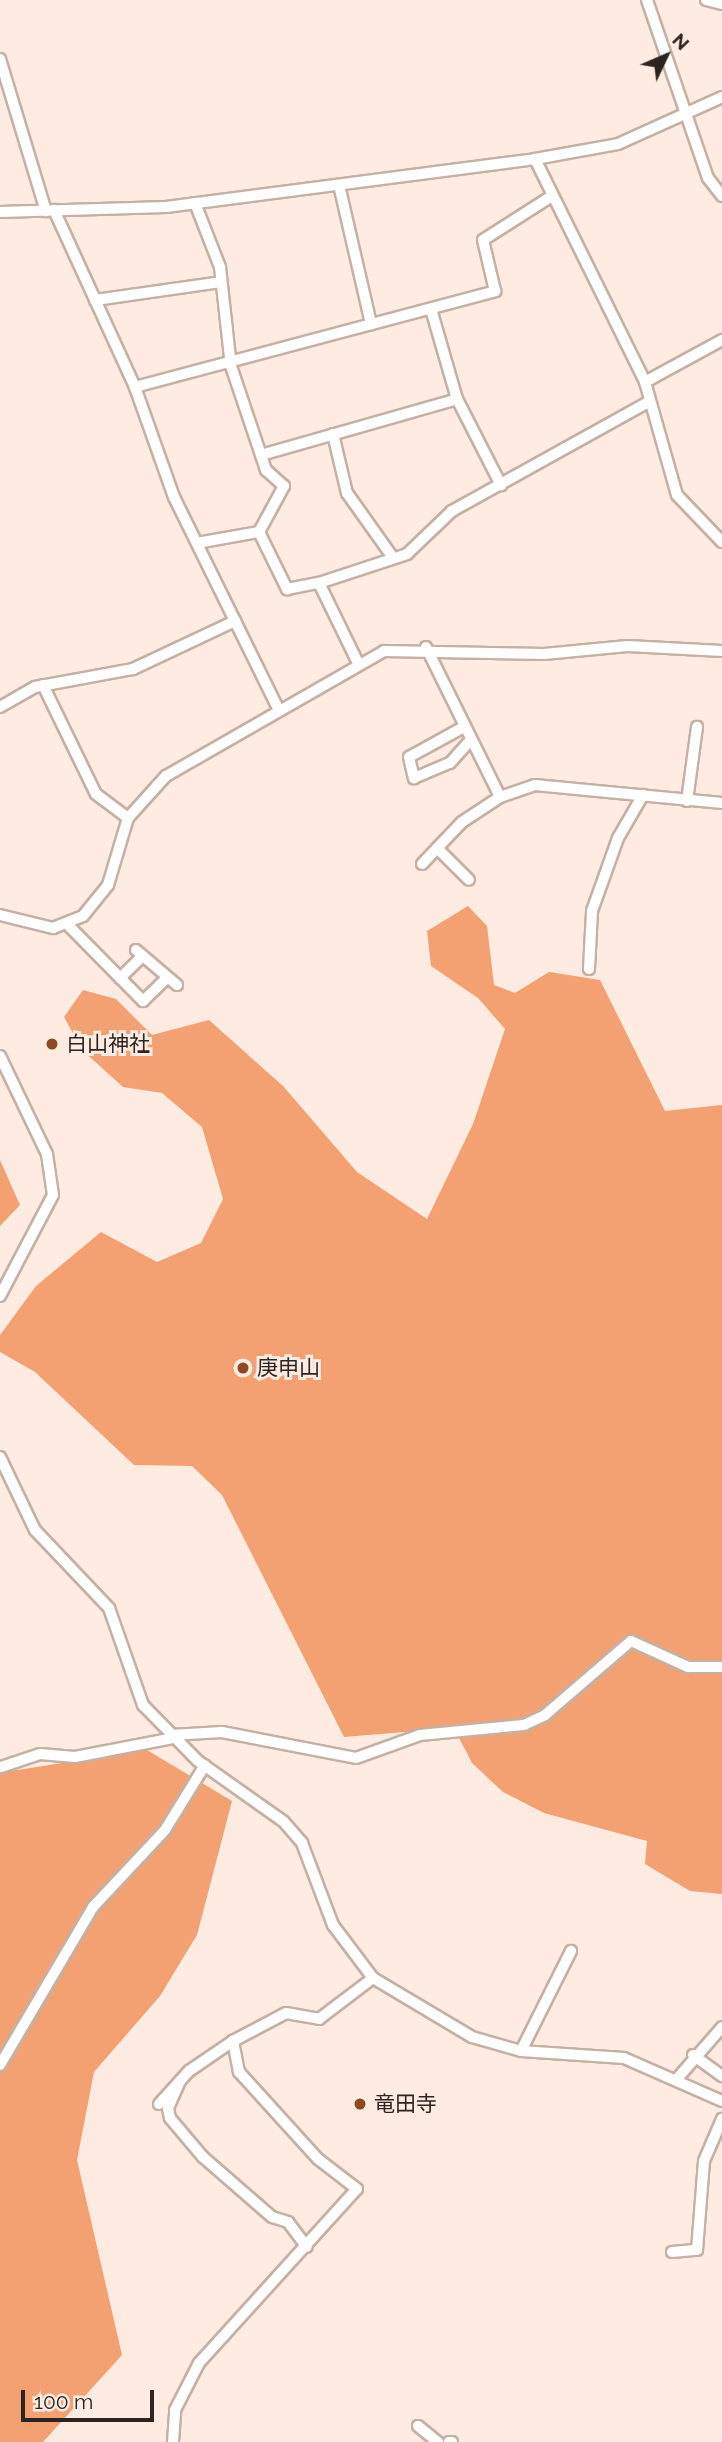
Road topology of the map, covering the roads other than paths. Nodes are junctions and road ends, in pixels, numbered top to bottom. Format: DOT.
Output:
graph roads {
  1 [pos="647,0"];
  2 [pos="706,0"];
  3 [pos="722,4"];
  4 [pos="0,59"];
  5 [pos="722,97"];
  6 [pos="685,115"];
  7 [pos="535,159"];
  8 [pos="339,185"];
  9 [pos="722,196"];
  10 [pos="549,198"];
  11 [pos="195,203"];
  12 [pos="50,211"];
  13 [pos="0,212"];
  14 [pos="221,282"];
  15 [pos="95,300"];
  16 [pos="431,309"];
  17 [pos="371,324"];
  18 [pos="722,340"];
  19 [pos="231,366"];
  20 [pos="645,382"];
  21 [pos="135,387"];
  22 [pos="457,399"];
  23 [pos="649,402"];
  24 [pos="333,434"];
  25 [pos="261,454"];
  26 [pos="501,485"];
  27 [pos="259,532"];
  28 [pos="722,542"];
  29 [pos="197,543"];
  30 [pos="391,555"];
  31 [pos="319,583"];
  32 [pos="235,621"];
  33 [pos="426,648"];
  34 [pos="722,651"];
  35 [pos="358,663"];
  36 [pos="43,685"];
  37 [pos="0,707"];
  38 [pos="278,708"];
  39 [pos="462,727"];
  40 [pos="696,727"];
  41 [pos="468,743"];
  42 [pos="643,795"];
  43 [pos="500,797"];
  44 [pos="687,801"];
  45 [pos="722,803"];
  46 [pos="128,818"];
  47 [pos="437,848"];
  48 [pos="422,864"];
  49 [pos="469,880"];
  50 [pos="0,915"];
  51 [pos="68,925"];
  52 [pos="589,969"];
  53 [pos="120,978"];
  54 [pos="0,1056"];
  55 [pos="0,1296"];
  56 [pos="0,1457"];
  57 [pos="722,1667"];
  58 [pos="172,1737"];
  59 [pos="205,1765"];
  60 [pos="1,1767"];
  61 [pos="571,1951"];
  62 [pos="373,1978"];
  63 [pos="722,2027"];
  64 [pos="233,2040"];
  65 [pos="521,2051"];
  66 [pos="693,2055"];
  67 [pos="0,2065"];
  68 [pos="722,2076"];
  69 [pos="676,2080"];
  70 [pos="180,2081"];
  71 [pos="722,2087"];
  72 [pos="719,2100"];
  73 [pos="159,2104"];
  74 [pos="722,2119"];
  75 [pos="307,2247"];
  76 [pos="672,2252"];
  77 [pos="418,2426"];
  78 [pos="173,2442"];
  79 [pos="438,2442"];
  1 -- 6 [label="street"];
  2 -- 3 [label="street"];
  4 -- 12 [label="street"];
  5 -- 6 [label="street"];
  6 -- 7 [label="street"];
  6 -- 9 [label="street"];
  7 -- 8 [label="street"];
  7 -- 10 [label="street"];
  8 -- 11 [label="street"];
  8 -- 17 [label="street"];
  10 -- 16 [label="street"];
  10 -- 20 [label="street"];
  11 -- 12 [label="street"];
  11 -- 14 [label="street"];
  12 -- 13 [label="street"];
  12 -- 15 [label="street"];
  14 -- 15 [label="street"];
  14 -- 19 [label="street"];
  15 -- 21 [label="street"];
  16 -- 17 [label="street"];
  16 -- 22 [label="street"];
  17 -- 19 [label="street"];
  18 -- 20 [label="street"];
  19 -- 21 [label="street"];
  19 -- 25 [label="street"];
  20 -- 23 [label="street"];
  21 -- 29 [label="street"];
  22 -- 24 [label="street"];
  22 -- 26 [label="street"];
  23 -- 26 [label="street"];
  23 -- 28 [label="street"];
  24 -- 25 [label="street"];
  24 -- 30 [label="street"];
  25 -- 27 [label="street"];
  26 -- 30 [label="street"];
  27 -- 29 [label="street"];
  27 -- 31 [label="street"];
  29 -- 32 [label="street"];
  30 -- 31 [label="street"];
  31 -- 35 [label="street"];
  32 -- 36 [label="street"];
  32 -- 38 [label="street"];
  33 -- 34 [label="street"];
  33 -- 35 [label="street"];
  33 -- 39 [label="street"];
  35 -- 38 [label="street"];
  36 -- 37 [label="street"];
  36 -- 46 [label="street"];
  38 -- 46 [label="street"];
  39 -- 41 [label="street"];
  39 -- 41 [label="street"];
  40 -- 44 [label="street"];
  41 -- 43 [label="street"];
  42 -- 43 [label="street"];
  42 -- 44 [label="street"];
  42 -- 52 [label="street"];
  43 -- 47 [label="street"];
  44 -- 45 [label="street"];
  46 -- 51 [label="street"];
  47 -- 48 [label="street"];
  47 -- 49 [label="street"];
  50 -- 51 [label="street"];
  51 -- 53 [label="street"];
  53 -- 53 [label="street"];
  54 -- 55 [label="street"];
  56 -- 58 [label="street"];
  57 -- 58 [label="street"];
  58 -- 59 [label="street"];
  58 -- 60 [label="street"];
  59 -- 62 [label="street"];
  59 -- 67 [label="street"];
  61 -- 65 [label="street"];
  62 -- 64 [label="street"];
  62 -- 65 [label="street"];
  63 -- 66 [label="street"];
  64 -- 70 [label="street"];
  64 -- 75 [label="street"];
  65 -- 69 [label="street"];
  66 -- 68 [label="street"];
  66 -- 69 [label="street"];
  69 -- 72 [label="street"];
  70 -- 73 [label="street"];
  70 -- 75 [label="street"];
  71 -- 72 [label="street"];
  74 -- 76 [label="street"];
  75 -- 78 [label="street"];
  77 -- 79 [label="street"];
}
